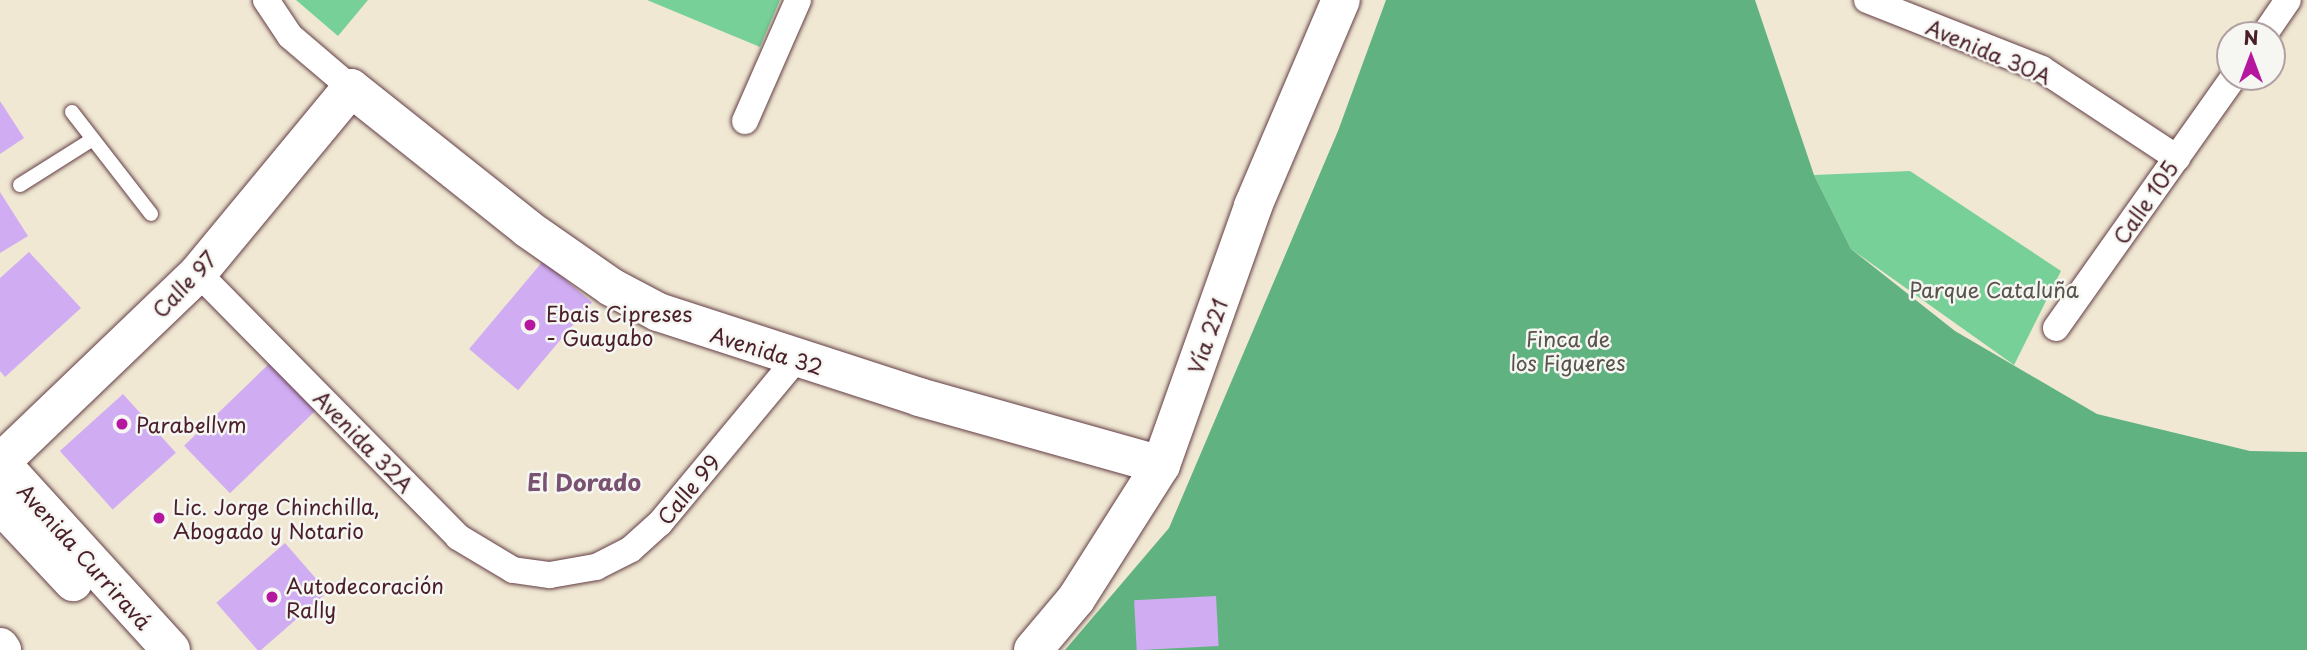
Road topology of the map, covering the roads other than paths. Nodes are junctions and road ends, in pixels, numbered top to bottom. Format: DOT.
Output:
graph roads {
  1 [pos="266,0"];
  2 [pos="798,0"];
  3 [pos="1341,0"];
  4 [pos="1867,0"];
  5 [pos="2288,0"];
  6 [pos="2274,21"];
  7 [pos="351,88"];
  8 [pos="2224,91"];
  9 [pos="72,113"];
  10 [pos="745,121"];
  11 [pos="93,139"];
  12 [pos="2177,158"];
  13 [pos="20,186"];
  14 [pos="151,214"];
  15 [pos="198,273"];
  16 [pos="2056,328"];
  17 [pos="796,359"];
  18 [pos="0,462"];
  19 [pos="1161,465"];
  20 [pos="0,504"];
  21 [pos="550,575"];
  22 [pos="136,650"];
  23 [pos="171,650"];
  24 [pos="1033,650"];
  1 -- 7 [label="street, Avenida 32"];
  2 -- 10 [label="street"];
  3 -- 19 [label="main road, Vía 221"];
  4 -- 12 [label="street, Avenida 30A"];
  5 -- 6 [label="street"];
  7 -- 15 [label="main road, Calle 97"];
  7 -- 17 [label="main road, Avenida 32"];
  8 -- 12 [label="street, Calle 105"];
  9 -- 11 [label="lane"];
  11 -- 13 [label="lane"];
  11 -- 14 [label="lane"];
  12 -- 16 [label="street, Calle 105"];
  15 -- 18 [label="main road, Calle 97"];
  15 -- 21 [label="street, Avenida 32A"];
  17 -- 19 [label="main road, Avenida 32"];
  17 -- 21 [label="street, Calle 99"];
  18 -- 23 [label="main road, Avenida Curriravá"];
  19 -- 24 [label="main road, Vía 221"];
  20 -- 22 [label="main road, Avenida Curriravá"];
}
